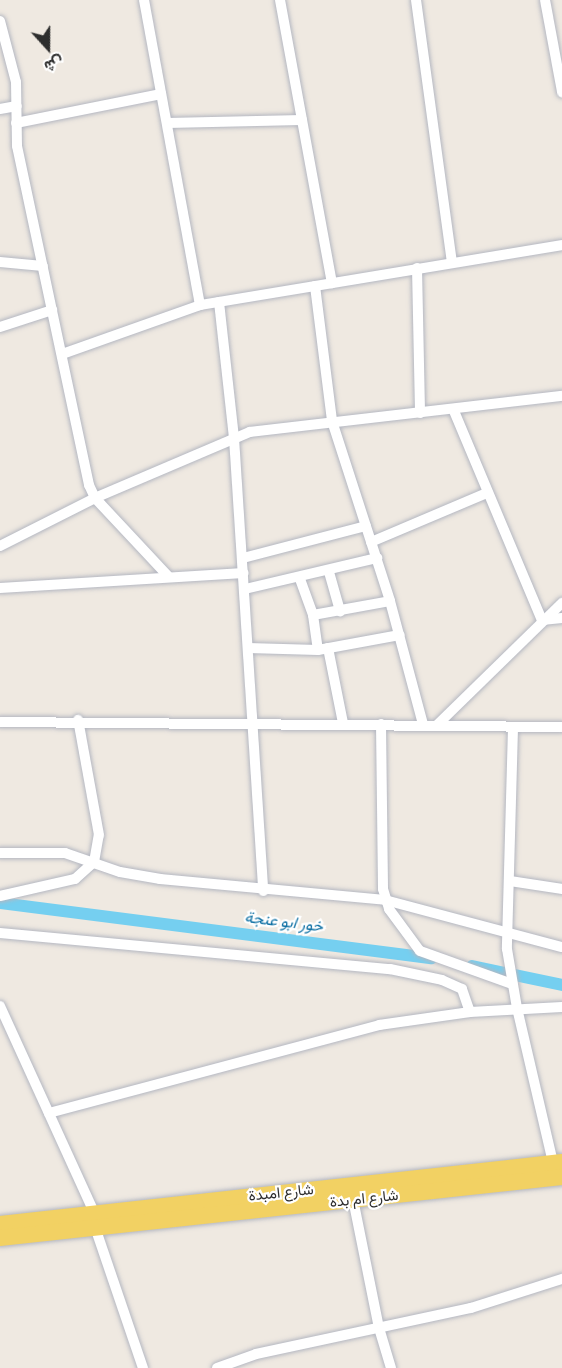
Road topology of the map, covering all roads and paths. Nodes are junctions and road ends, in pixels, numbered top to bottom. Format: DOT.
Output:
graph roads {
  1 [pos="144,0"];
  2 [pos="280,0"];
  3 [pos="416,0"];
  4 [pos="545,0"];
  5 [pos="0,23"];
  6 [pos="562,92"];
  7 [pos="161,94"];
  8 [pos="17,106"];
  9 [pos="0,109"];
  10 [pos="302,120"];
  11 [pos="16,123"];
  12 [pos="166,123"];
  13 [pos="562,245"];
  14 [pos="0,262"];
  15 [pos="452,262"];
  16 [pos="43,266"];
  17 [pos="417,268"];
  18 [pos="332,283"];
  19 [pos="315,286"];
  20 [pos="219,302"];
  21 [pos="200,305"];
  22 [pos="52,310"];
  23 [pos="0,327"];
  24 [pos="62,354"];
  25 [pos="562,396"];
  26 [pos="454,411"];
  27 [pos="420,413"];
  28 [pos="332,421"];
  29 [pos="234,438"];
  30 [pos="488,493"];
  31 [pos="95,498"];
  32 [pos="366,526"];
  33 [pos="371,542"];
  34 [pos="0,546"];
  35 [pos="243,558"];
  36 [pos="377,558"];
  37 [pos="329,572"];
  38 [pos="244,573"];
  39 [pos="169,577"];
  40 [pos="300,579"];
  41 [pos="0,588"];
  42 [pos="245,589"];
  43 [pos="390,601"];
  44 [pos="562,603"];
  45 [pos="340,611"];
  46 [pos="313,615"];
  47 [pos="562,618"];
  48 [pos="542,620"];
  49 [pos="400,635"];
  50 [pos="248,648"];
  51 [pos="323,649"];
  52 [pos="78,720"];
  53 [pos="0,722"];
  54 [pos="253,722"];
  55 [pos="343,723"];
  56 [pos="381,724"];
  57 [pos="423,724"];
  58 [pos="437,725"];
  59 [pos="562,727"];
  60 [pos="513,728"];
  61 [pos="0,853"];
  62 [pos="94,862"];
  63 [pos="510,881"];
  64 [pos="562,889"];
  65 [pos="263,891"];
  66 [pos="0,896"];
  67 [pos="385,900"];
  68 [pos="506,932"];
  69 [pos="0,933"];
  70 [pos="562,946"];
  71 [pos="512,984"];
  72 [pos="0,1006"];
  73 [pos="562,1007"];
  74 [pos="517,1008"];
  75 [pos="470,1012"];
  76 [pos="49,1113"];
  77 [pos="559,1168"];
  78 [pos="353,1199"];
  79 [pos="95,1221"];
  80 [pos="0,1224"];
  81 [pos="36,1227"];
  82 [pos="0,1238"];
  83 [pos="562,1279"];
  84 [pos="379,1328"];
  85 [pos="243,1363"];
  86 [pos="143,1368"];
  87 [pos="217,1368"];
  88 [pos="391,1368"];
  1 -- 7 [label="street"];
  2 -- 10 [label="street"];
  3 -- 15 [label="street"];
  4 -- 6 [label="street"];
  5 -- 8 [label="street"];
  7 -- 11 [label="street"];
  7 -- 12 [label="street"];
  8 -- 9 [label="street"];
  8 -- 11 [label="street"];
  10 -- 12 [label="street"];
  10 -- 18 [label="street"];
  11 -- 16 [label="street"];
  12 -- 21 [label="street"];
  13 -- 15 [label="street"];
  14 -- 16 [label="street"];
  15 -- 17 [label="street"];
  16 -- 22 [label="street"];
  17 -- 18 [label="street"];
  17 -- 27 [label="street"];
  18 -- 19 [label="street"];
  19 -- 20 [label="street"];
  19 -- 28 [label="street"];
  20 -- 21 [label="street"];
  20 -- 29 [label="street"];
  21 -- 24 [label="street"];
  22 -- 23 [label="street"];
  22 -- 24 [label="street"];
  24 -- 31 [label="street"];
  25 -- 26 [label="street"];
  26 -- 27 [label="street"];
  26 -- 30 [label="street"];
  27 -- 28 [label="street"];
  28 -- 29 [label="street"];
  28 -- 32 [label="street"];
  29 -- 31 [label="street"];
  29 -- 35 [label="street"];
  30 -- 33 [label="street"];
  30 -- 48 [label="street"];
  31 -- 34 [label="street"];
  31 -- 39 [label="street"];
  32 -- 33 [label="street"];
  32 -- 35 [label="street"];
  33 -- 36 [label="street"];
  35 -- 38 [label="street"];
  36 -- 37 [label="street"];
  36 -- 43 [label="street"];
  37 -- 40 [label="street"];
  37 -- 45 [label="street"];
  38 -- 39 [label="street"];
  38 -- 42 [label="street"];
  39 -- 41 [label="street"];
  40 -- 42 [label="street"];
  40 -- 46 [label="street"];
  42 -- 50 [label="street"];
  43 -- 45 [label="street"];
  43 -- 49 [label="street"];
  44 -- 48 [label="street"];
  45 -- 46 [label="street"];
  46 -- 51 [label="street"];
  47 -- 48 [label="street"];
  48 -- 58 [label="street"];
  49 -- 51 [label="street"];
  49 -- 57 [label="street"];
  50 -- 51 [label="street"];
  50 -- 54 [label="street"];
  51 -- 55 [label="street"];
  52 -- 53 [label="street"];
  52 -- 54 [label="street"];
  52 -- 62 [label="street"];
  54 -- 55 [label="street"];
  54 -- 65 [label="street"];
  55 -- 56 [label="street"];
  56 -- 57 [label="street"];
  56 -- 67 [label="street"];
  57 -- 58 [label="street"];
  58 -- 60 [label="street"];
  59 -- 60 [label="street"];
  60 -- 63 [label="street"];
  61 -- 62 [label="street"];
  62 -- 65 [label="street"];
  62 -- 66 [label="street"];
  63 -- 64 [label="street"];
  63 -- 68 [label="street"];
  65 -- 67 [label="street"];
  67 -- 68 [label="street"];
  67 -- 71 [label="street"];
  68 -- 70 [label="street"];
  68 -- 71 [label="street"];
  69 -- 75 [label="street"];
  71 -- 74 [label="street"];
  72 -- 76 [label="street"];
  73 -- 74 [label="street"];
  74 -- 75 [label="street"];
  74 -- 77 [label="street"];
  75 -- 76 [label="street"];
  76 -- 79 [label="street"];
  77 -- 78 [label="main road, شارع ام بدة"];
  77 -- 79 [label="main road, شارع امبدة"];
  78 -- 79 [label="main road, شارع ام بدة"];
  78 -- 84 [label="street"];
  79 -- 81 [label="main road"];
  79 -- 86 [label="street"];
  80 -- 81 [label="main road"];
  81 -- 82 [label="main road"];
  83 -- 84 [label="street"];
  84 -- 85 [label="street"];
  84 -- 88 [label="street"];
  85 -- 87 [label="street"];
}
